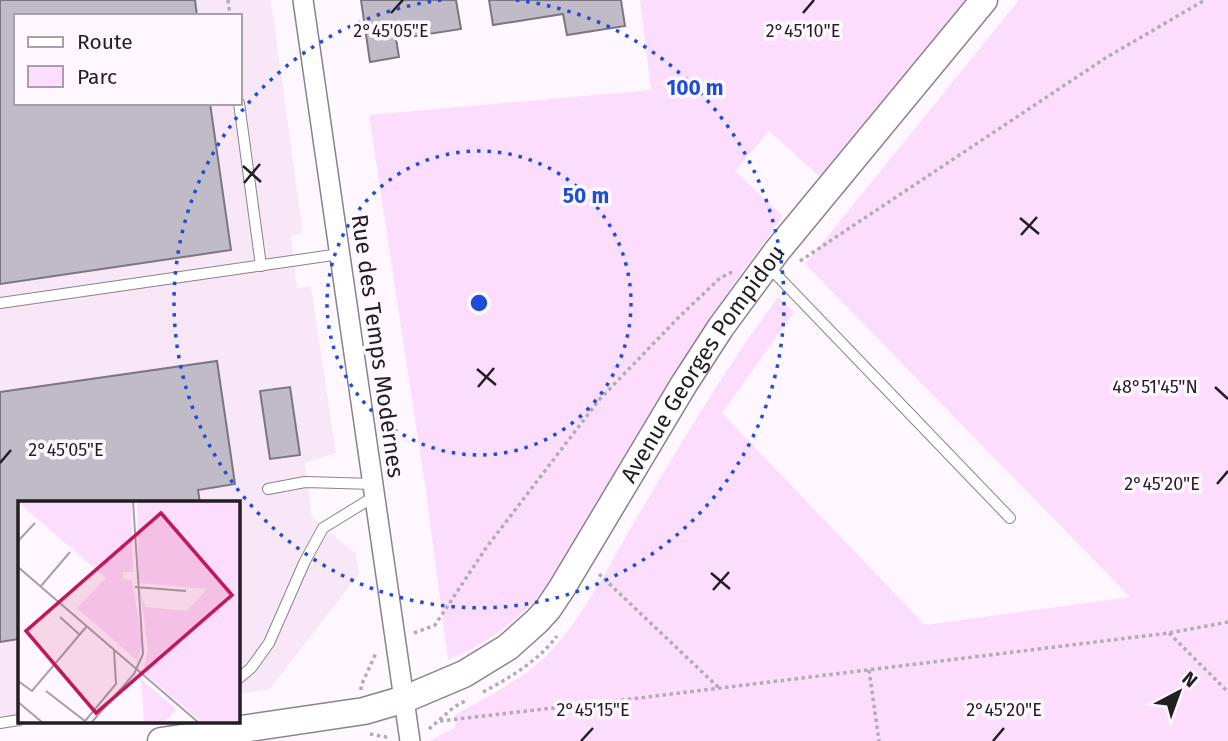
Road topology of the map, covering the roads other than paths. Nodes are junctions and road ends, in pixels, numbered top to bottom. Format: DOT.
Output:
graph roads {
  1 [pos="303,0"];
  2 [pos="984,0"];
  3 [pos="239,105"];
  4 [pos="340,254"];
  5 [pos="261,265"];
  6 [pos="755,266"];
  7 [pos="0,303"];
  8 [pos="268,489"];
  9 [pos="374,490"];
  10 [pos="1010,518"];
  11 [pos="240,677"];
  12 [pos="405,699"];
  13 [pos="18,720"];
  14 [pos="0,723"];
  15 [pos="161,741"];
  16 [pos="410,741"];
  1 -- 4 [label="street, Rue des Temps Modernes"];
  2 -- 6 [label="main road, Avenue Georges Pompidou"];
  3 -- 5 [label="lane"];
  4 -- 5 [label="lane"];
  4 -- 9 [label="street, Rue des Temps Modernes"];
  5 -- 7 [label="lane"];
  6 -- 10 [label="lane"];
  6 -- 12 [label="main road, Avenue Georges Pompidou"];
  8 -- 9 [label="lane"];
  9 -- 11 [label="lane"];
  9 -- 12 [label="street, Rue des Temps Modernes"];
  12 -- 15 [label="main road, Avenue Georges Pompidou"];
  12 -- 16 [label="street, Rue des Temps Modernes"];
  13 -- 14 [label="lane"];
}
